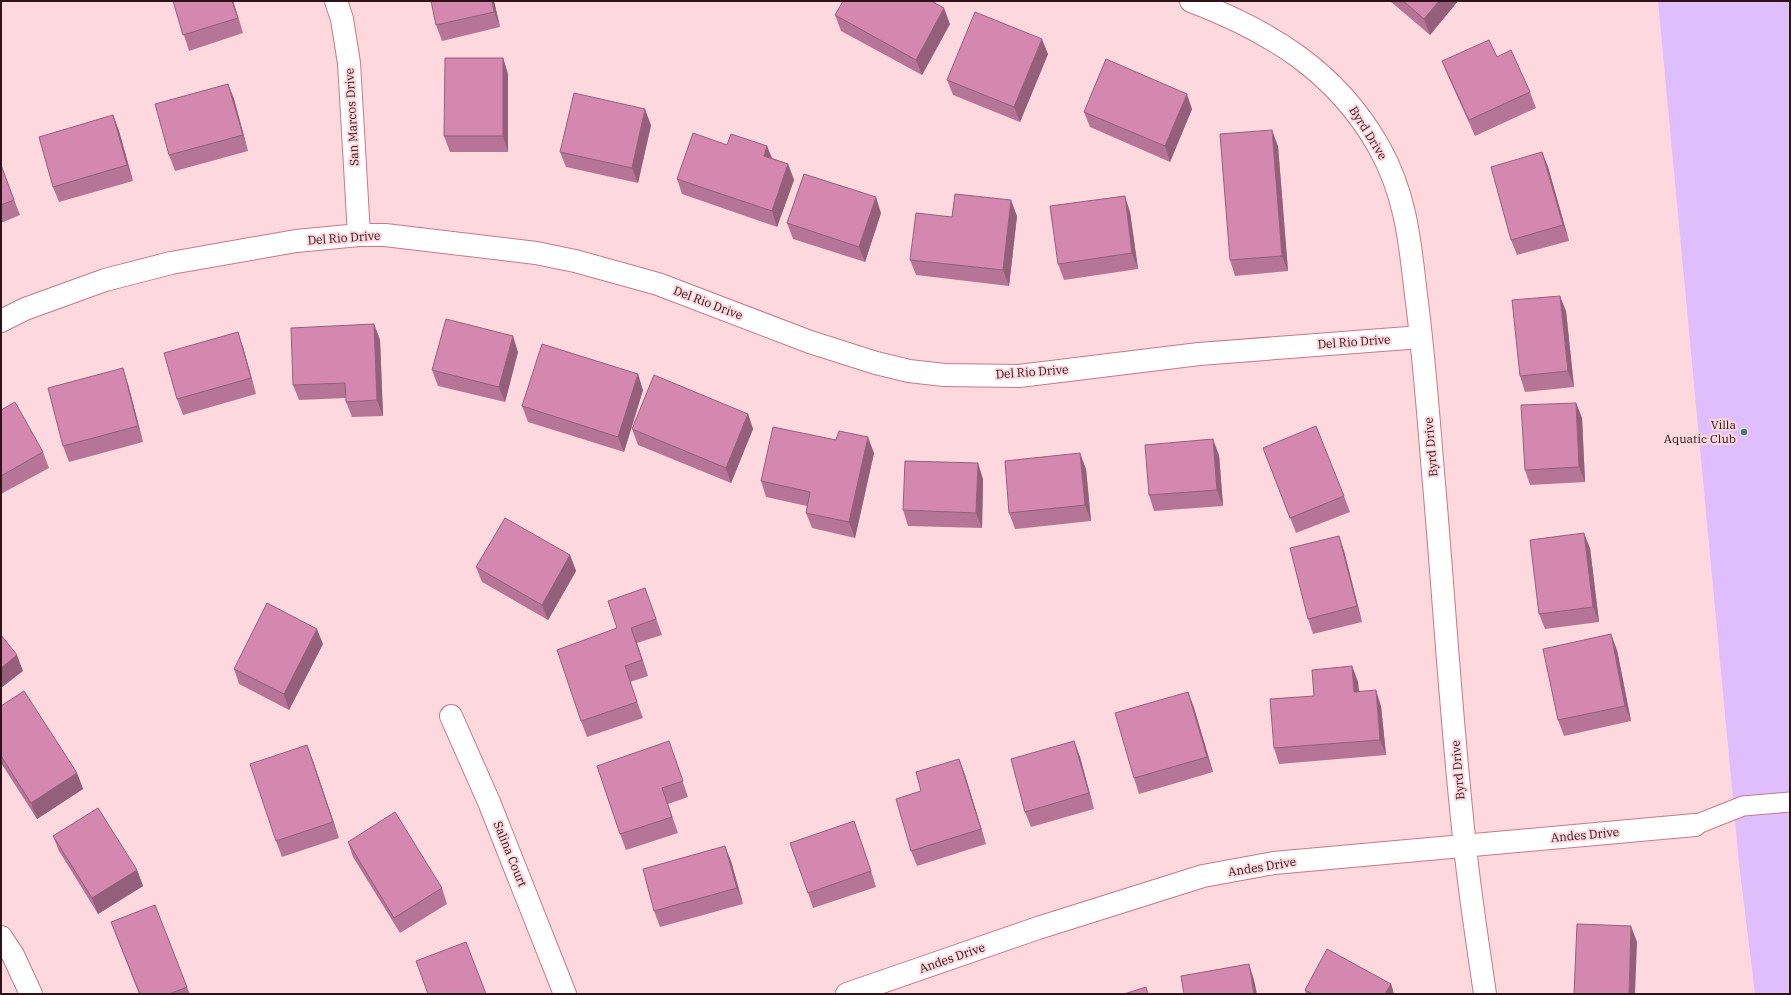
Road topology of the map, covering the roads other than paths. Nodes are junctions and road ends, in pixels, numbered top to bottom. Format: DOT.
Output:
graph roads {
  1 [pos="336,1"];
  2 [pos="1191,1"];
  3 [pos="359,235"];
  4 [pos="1,321"];
  5 [pos="1421,337"];
  6 [pos="451,716"];
  7 [pos="1790,802"];
  8 [pos="1695,825"];
  9 [pos="1465,845"];
  10 [pos="1,937"];
  11 [pos="31,994"];
  12 [pos="565,994"];
  13 [pos="847,994"];
  14 [pos="1485,994"];
  1 -- 3 [label="street, San Marcos Drive"];
  2 -- 5 [label="street, Byrd Drive"];
  3 -- 4 [label="street, Del Rio Drive"];
  3 -- 5 [label="street, Del Rio Drive"];
  5 -- 9 [label="street, Byrd Drive"];
  6 -- 12 [label="street, Salina Court"];
  7 -- 8 [label="lane"];
  8 -- 9 [label="street, Andes Drive"];
  9 -- 13 [label="street, Andes Drive"];
  9 -- 14 [label="street, Byrd Drive"];
  10 -- 11 [label="street"];
}
